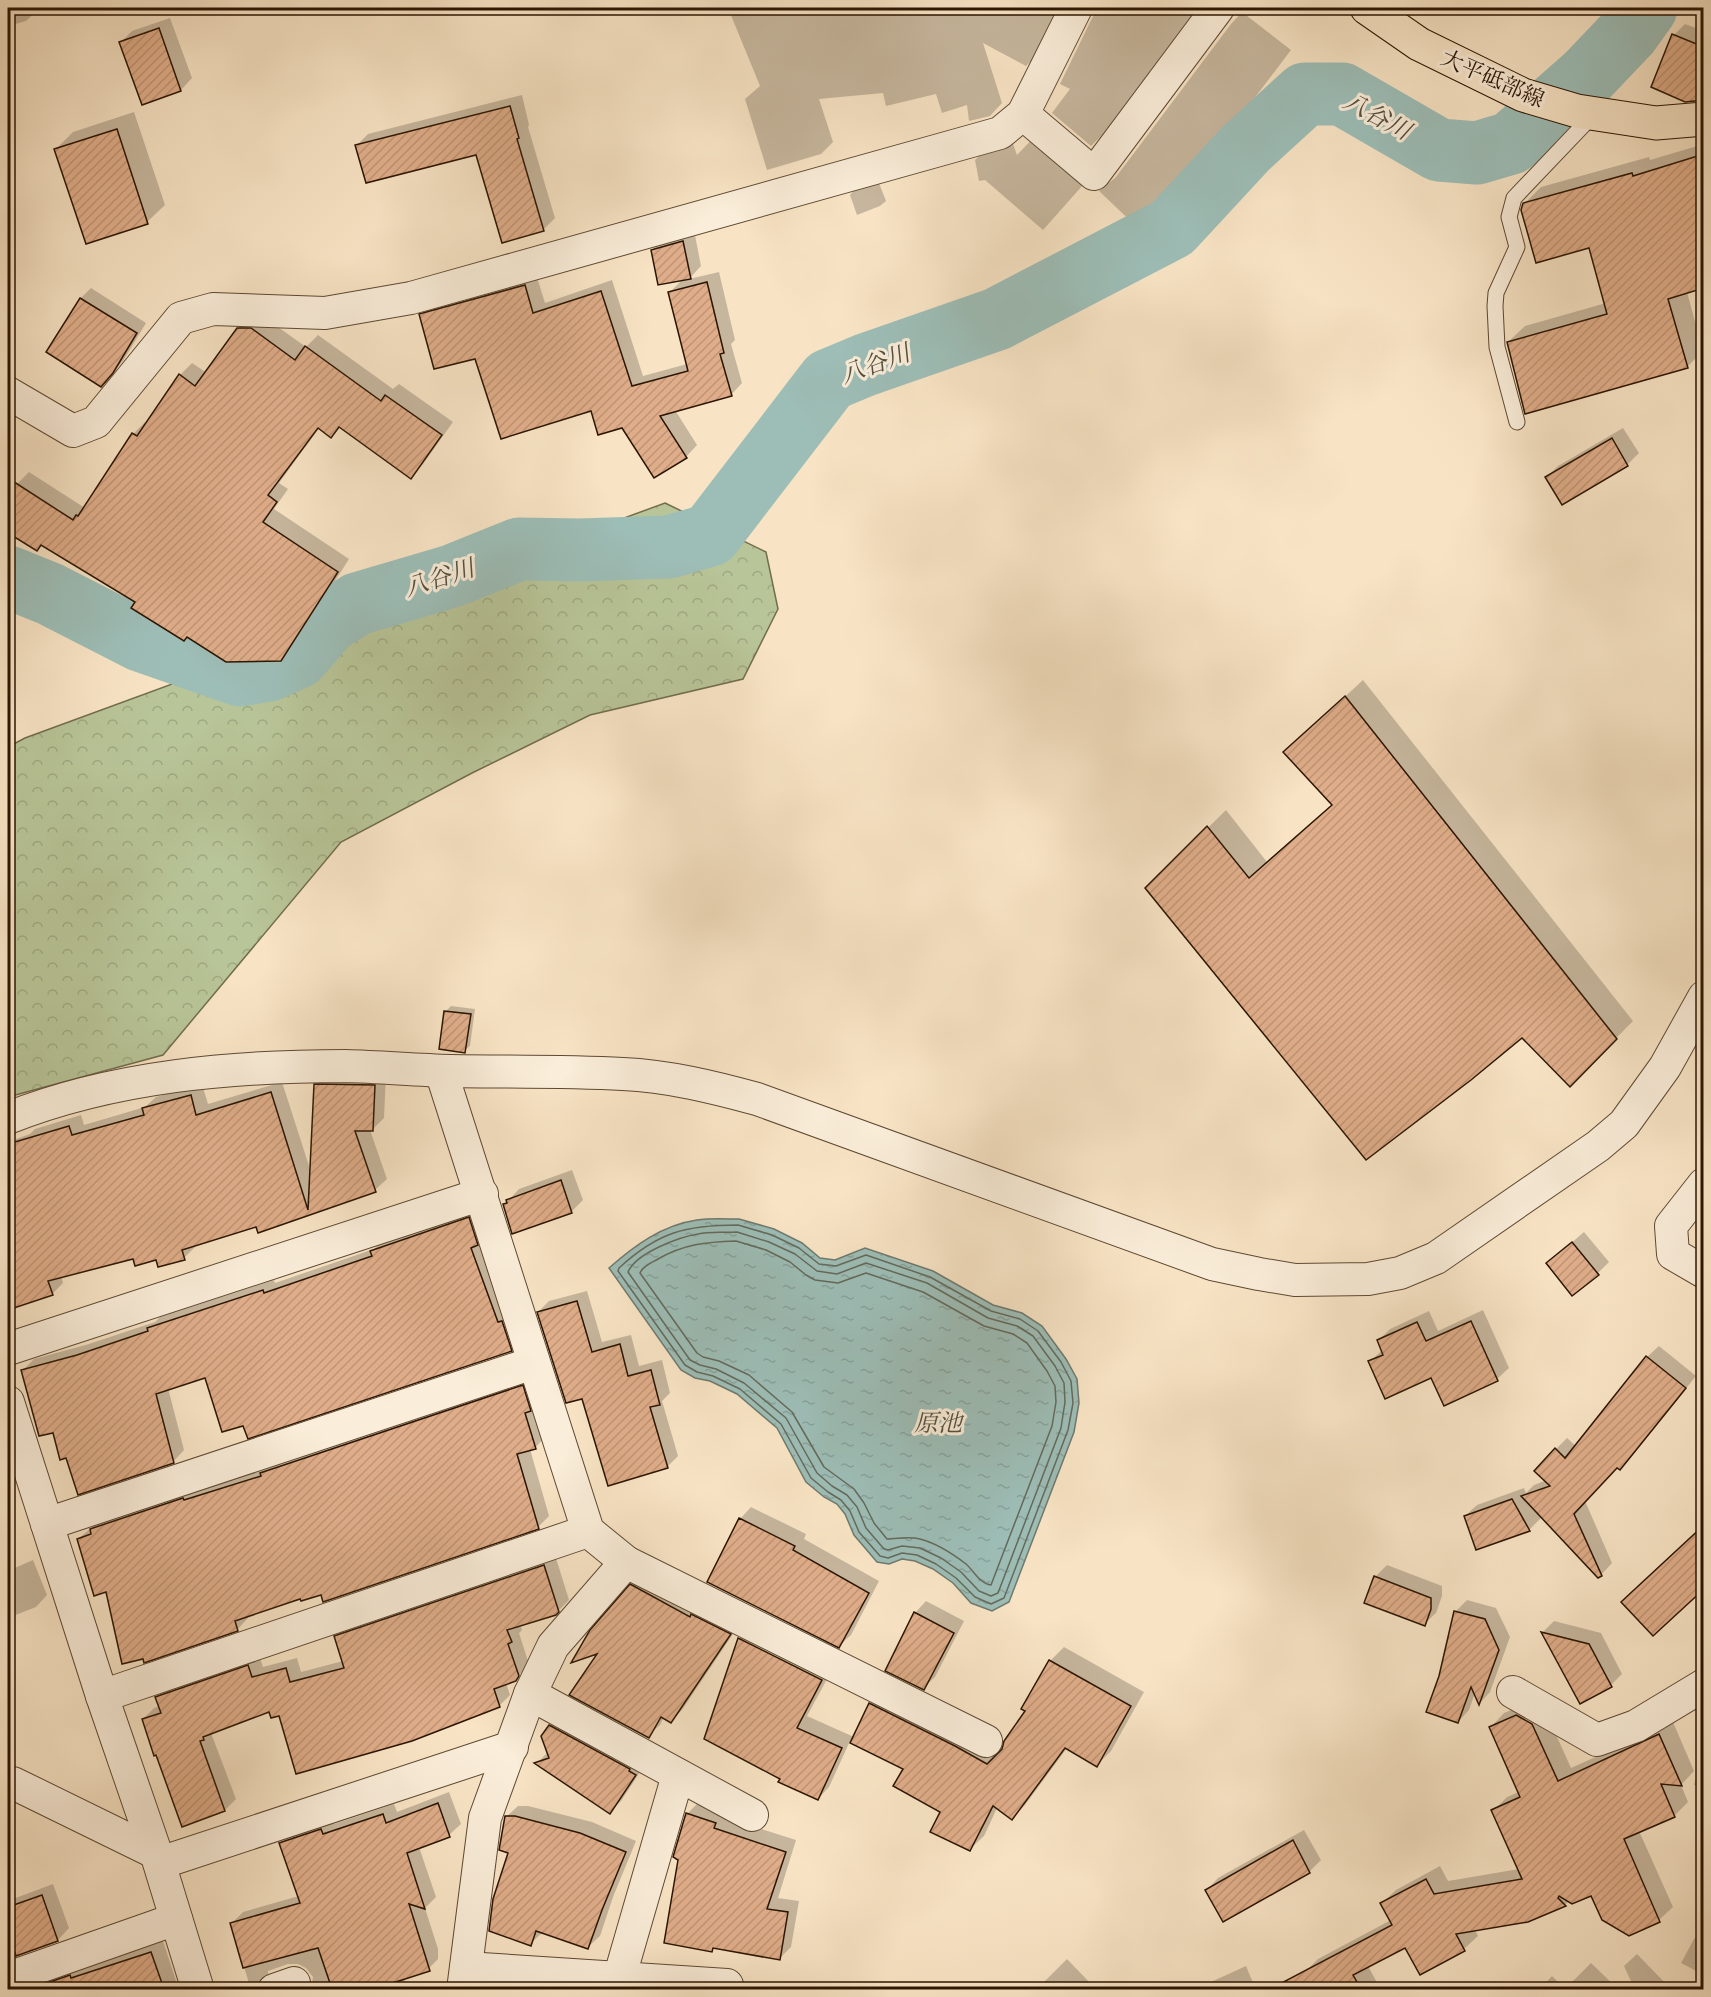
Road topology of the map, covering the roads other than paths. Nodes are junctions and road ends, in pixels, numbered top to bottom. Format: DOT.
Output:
graph roads {
  1 [pos="1076,8"];
  2 [pos="1218,8"];
  3 [pos="1367,8"];
  4 [pos="1585,113"];
  5 [pos="1023,114"];
  6 [pos="1704,119"];
  7 [pos="8,393"];
  8 [pos="1517,422"];
  9 [pos="1704,997"];
  10 [pos="441,1071"];
  11 [pos="8,1118"];
  12 [pos="1704,1184"];
  13 [pos="482,1194"];
  14 [pos="1704,1272"];
  15 [pos="8,1349"];
  16 [pos="533,1362"];
  17 [pos="8,1402"];
  18 [pos="47,1524"];
  19 [pos="588,1531"];
  20 [pos="626,1562"];
  21 [pos="1704,1685"];
  22 [pos="1513,1692"];
  23 [pos="530,1694"];
  24 [pos="102,1696"];
  25 [pos="986,1741"];
  26 [pos="512,1747"];
  27 [pos="678,1774"];
  28 [pos="8,1784"];
  29 [pos="752,1815"];
  30 [pos="158,1858"];
  31 [pos="176,1919"];
  32 [pos="8,1978"];
  33 [pos="464,1979"];
  34 [pos="619,1979"];
  35 [pos="727,1985"];
  36 [pos="198,1989"];
  1 -- 5 [label="street"];
  2 -- 5 [label="street"];
  3 -- 4 [label="main road, 大平砥部線"];
  4 -- 6 [label="main road, 大平砥部線"];
  4 -- 8 [label="lane"];
  5 -- 7 [label="street"];
  9 -- 10 [label="street"];
  10 -- 11 [label="street"];
  10 -- 13 [label="street"];
  12 -- 14 [label="street"];
  13 -- 15 [label="street"];
  13 -- 16 [label="street"];
  16 -- 18 [label="street"];
  16 -- 19 [label="street"];
  17 -- 18 [label="street"];
  18 -- 24 [label="street"];
  19 -- 20 [label="street"];
  19 -- 24 [label="street"];
  20 -- 23 [label="street"];
  20 -- 25 [label="street"];
  21 -- 22 [label="street"];
  23 -- 26 [label="street"];
  23 -- 27 [label="street"];
  24 -- 30 [label="street"];
  26 -- 30 [label="street"];
  26 -- 33 [label="street"];
  27 -- 29 [label="street"];
  27 -- 34 [label="street"];
  28 -- 30 [label="street"];
  30 -- 31 [label="street"];
  31 -- 32 [label="street"];
  31 -- 36 [label="street"];
  33 -- 34 [label="street"];
  34 -- 35 [label="street"];
}
